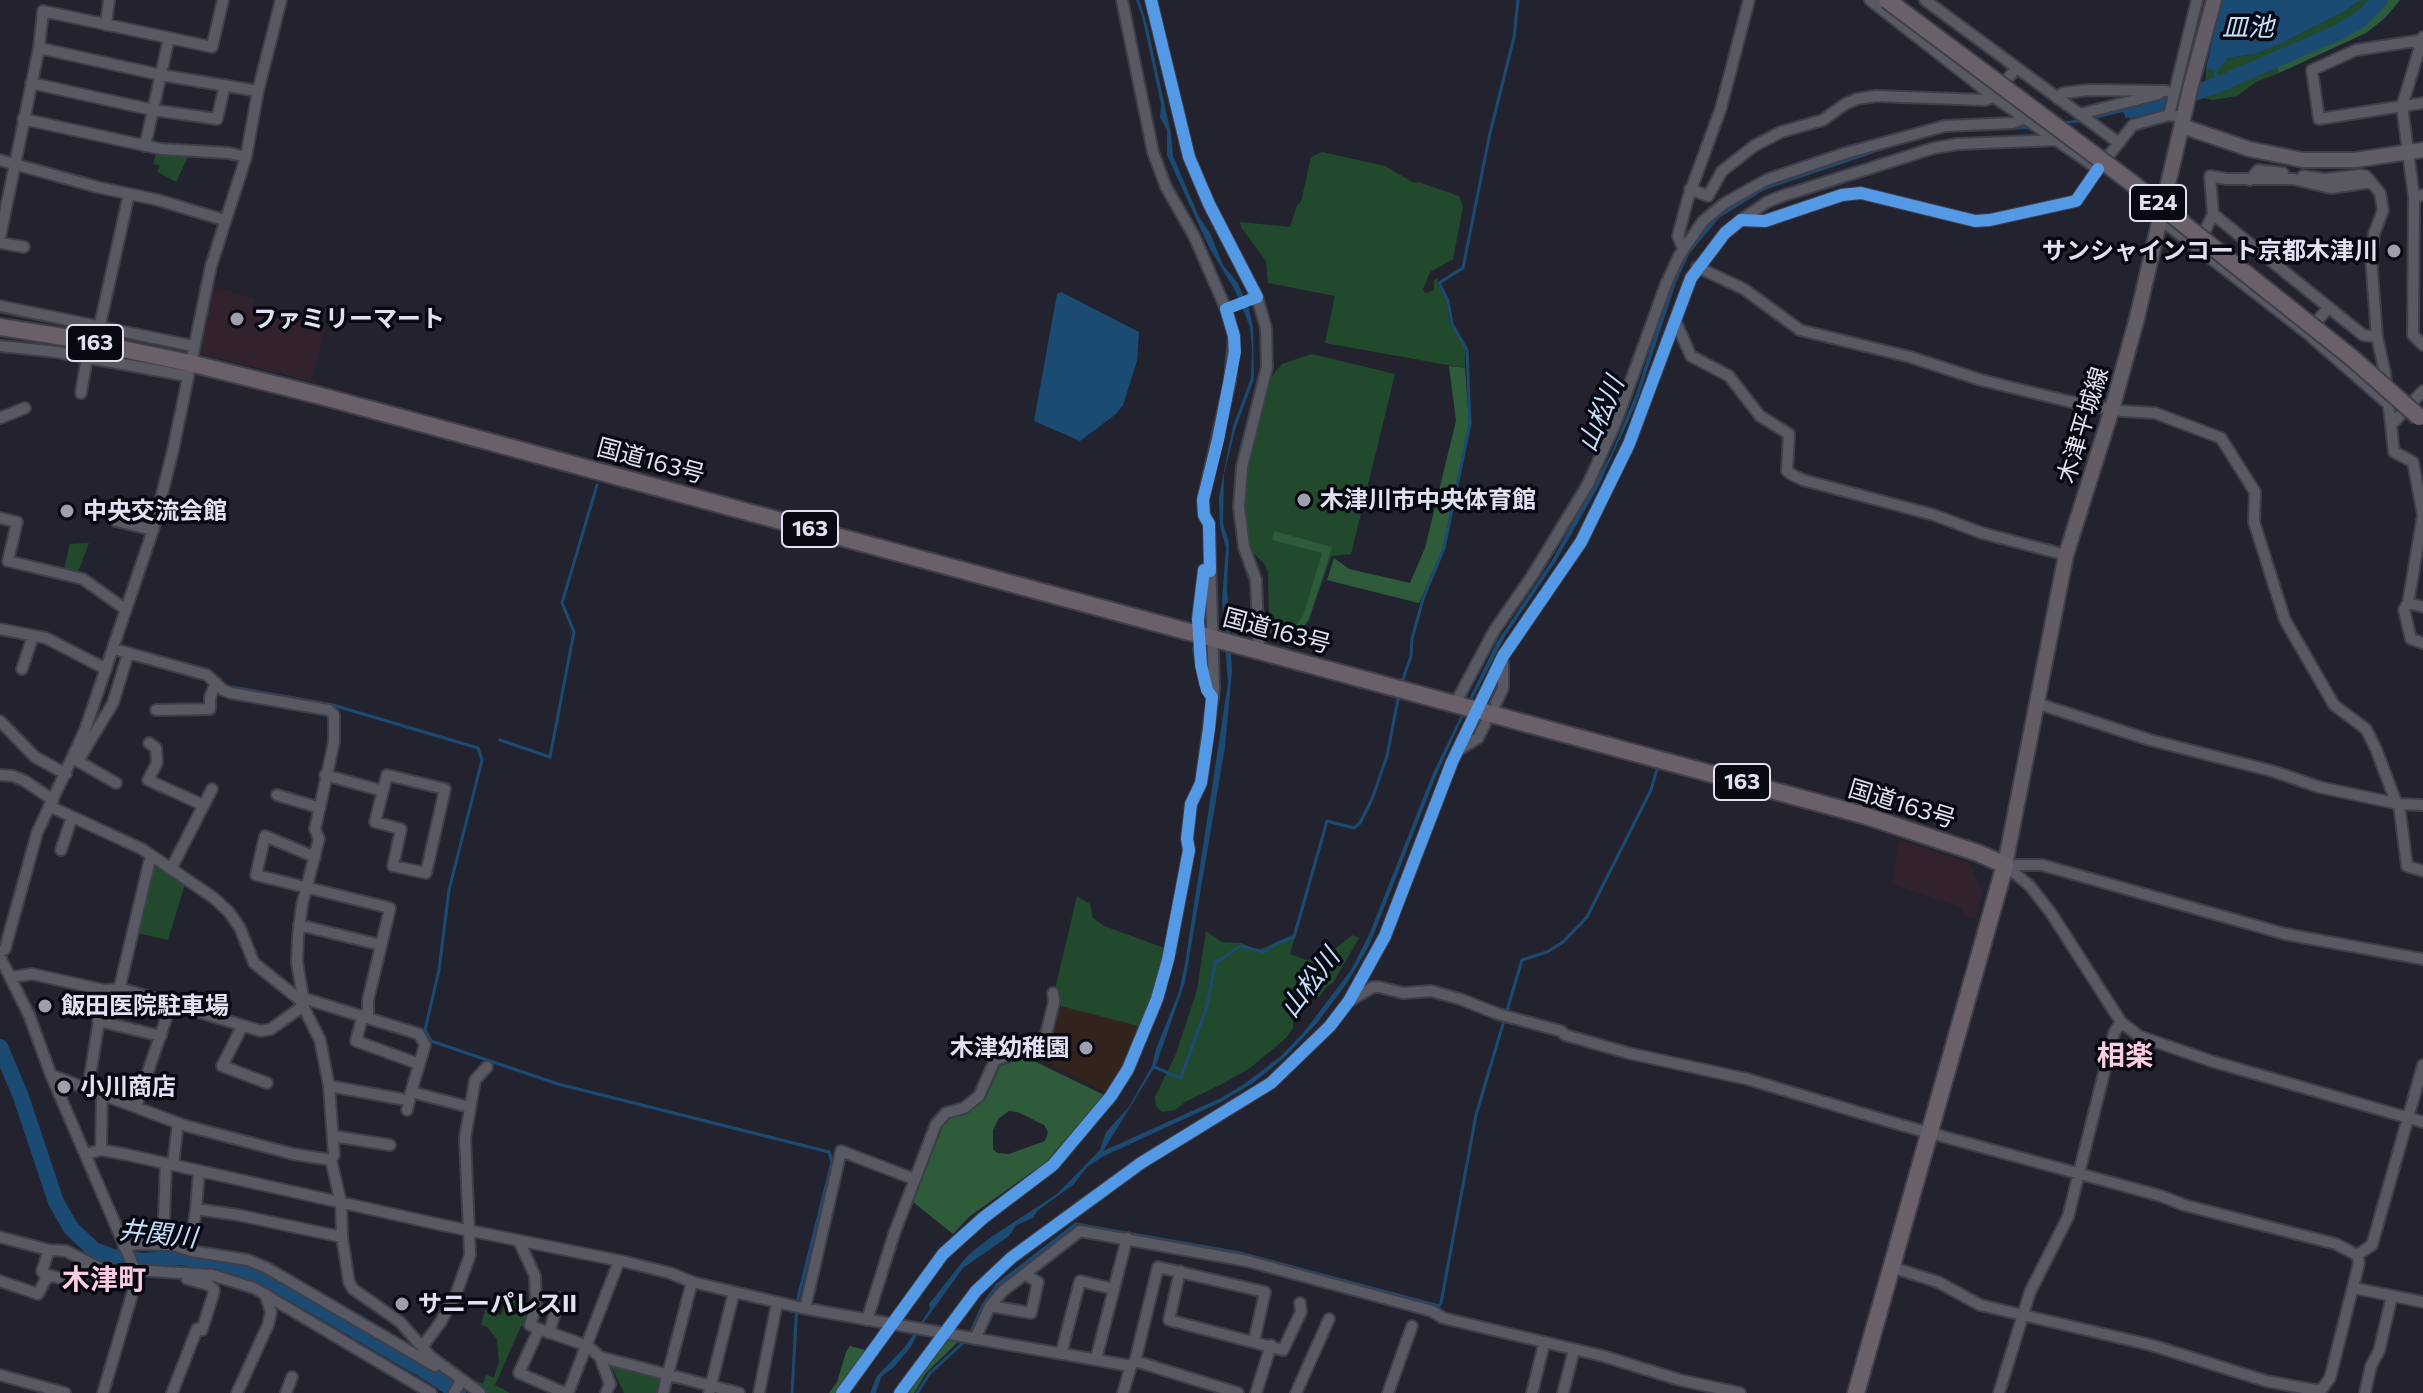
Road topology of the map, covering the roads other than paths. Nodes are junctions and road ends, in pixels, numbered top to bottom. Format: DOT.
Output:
graph roads {
  1 [pos="109,0"];
  2 [pos="223,0"];
  3 [pos="281,0"];
  4 [pos="1122,0"];
  5 [pos="1151,0"];
  6 [pos="1749,0"];
  7 [pos="1870,0"];
  8 [pos="1887,0"];
  9 [pos="2197,0"];
  10 [pos="2214,0"];
  11 [pos="1926,1"];
  12 [pos="106,25"];
  13 [pos="1907,28"];
  14 [pos="169,38"];
  15 [pos="2423,39"];
  16 [pos="39,48"];
  17 [pos="2016,68"];
  18 [pos="161,75"];
  19 [pos="31,83"];
  20 [pos="225,85"];
  21 [pos="2178,89"];
  22 [pos="258,91"];
  23 [pos="1994,97"];
  24 [pos="2058,99"];
  25 [pos="2423,103"];
  26 [pos="2402,106"];
  27 [pos="153,110"];
  28 [pos="2080,114"];
  29 [pos="2180,116"];
  30 [pos="2025,118"];
  31 [pos="23,119"];
  32 [pos="2058,140"];
  33 [pos="2119,143"];
  34 [pos="145,146"];
  35 [pos="2416,151"];
  36 [pos="1846,153"];
  37 [pos="246,157"];
  38 [pos="0,160"];
  39 [pos="2326,161"];
  40 [pos="14,163"];
  41 [pos="2098,169"];
  42 [pos="1850,176"];
  43 [pos="2325,179"];
  44 [pos="2250,180"];
  45 [pos="2372,183"];
  46 [pos="1690,189"];
  47 [pos="129,194"];
  48 [pos="1851,194"];
  49 [pos="2419,196"];
  50 [pos="2213,214"];
  51 [pos="2160,219"];
  52 [pos="224,220"];
  53 [pos="1741,220"];
  54 [pos="0,240"];
  55 [pos="2194,244"];
  56 [pos="24,247"];
  57 [pos="1683,248"];
  58 [pos="1697,267"];
  59 [pos="1659,302"];
  60 [pos="0,306"];
  61 [pos="2329,307"];
  62 [pos="1677,315"];
  63 [pos="0,327"];
  64 [pos="99,329"];
  65 [pos="2307,333"];
  66 [pos="2377,337"];
  67 [pos="2423,345"];
  68 [pos="0,346"];
  69 [pos="193,346"];
  70 [pos="87,357"];
  71 [pos="189,370"];
  72 [pos="2423,391"];
  73 [pos="81,393"];
  74 [pos="2389,404"];
  75 [pos="25,408"];
  76 [pos="2112,409"];
  77 [pos="0,418"];
  78 [pos="2421,419"];
  79 [pos="2391,425"];
  80 [pos="0,518"];
  81 [pos="116,521"];
  82 [pos="153,530"];
  83 [pos="2066,555"];
  84 [pos="1210,571"];
  85 [pos="2408,603"];
  86 [pos="2423,607"];
  87 [pos="125,609"];
  88 [pos="1198,619"];
  89 [pos="0,629"];
  90 [pos="33,636"];
  91 [pos="1209,642"];
  92 [pos="2423,643"];
  93 [pos="114,649"];
  94 [pos="1259,651"];
  95 [pos="128,654"];
  96 [pos="1503,656"];
  97 [pos="22,669"];
  98 [pos="106,669"];
  99 [pos="216,683"];
  100 [pos="1496,703"];
  101 [pos="2036,703"];
  102 [pos="1456,704"];
  103 [pos="156,710"];
  104 [pos="1479,714"];
  105 [pos="0,721"];
  106 [pos="149,743"];
  107 [pos="1457,751"];
  108 [pos="74,760"];
  109 [pos="66,774"];
  110 [pos="0,775"];
  111 [pos="325,775"];
  112 [pos="116,783"];
  113 [pos="212,789"];
  114 [pos="383,791"];
  115 [pos="277,795"];
  116 [pos="51,803"];
  117 [pos="2397,803"];
  118 [pos="203,805"];
  119 [pos="2423,805"];
  120 [pos="320,808"];
  121 [pos="72,817"];
  122 [pos="61,850"];
  123 [pos="151,855"];
  124 [pos="315,857"];
  125 [pos="2005,865"];
  126 [pos="172,867"];
  127 [pos="2423,871"];
  128 [pos="307,887"];
  129 [pos="299,925"];
  130 [pos="381,945"];
  131 [pos="2423,959"];
  132 [pos="4,965"];
  133 [pos="104,990"];
  134 [pos="119,990"];
  135 [pos="1053,993"];
  136 [pos="302,1001"];
  137 [pos="1349,1001"];
  138 [pos="171,1004"];
  139 [pos="366,1016"];
  140 [pos="98,1021"];
  141 [pos="2121,1022"];
  142 [pos="242,1027"];
  143 [pos="161,1036"];
  144 [pos="419,1064"];
  145 [pos="2423,1065"];
  146 [pos="487,1067"];
  147 [pos="51,1075"];
  148 [pos="267,1083"];
  149 [pos="329,1086"];
  150 [pos="88,1088"];
  151 [pos="411,1092"];
  152 [pos="102,1093"];
  153 [pos="401,1099"];
  154 [pos="136,1107"];
  155 [pos="469,1107"];
  156 [pos="407,1110"];
  157 [pos="2408,1118"];
  158 [pos="2423,1122"];
  159 [pos="178,1123"];
  160 [pos="1929,1131"];
  161 [pos="333,1136"];
  162 [pos="390,1145"];
  163 [pos="101,1150"];
  164 [pos="86,1154"];
  165 [pos="331,1160"];
  166 [pos="170,1164"];
  167 [pos="199,1171"];
  168 [pos="2078,1174"];
  169 [pos="914,1179"];
  170 [pos="341,1203"];
  171 [pos="196,1209"];
  172 [pos="470,1230"];
  173 [pos="0,1237"];
  174 [pos="342,1237"];
  175 [pos="1127,1238"];
  176 [pos="519,1241"];
  177 [pos="168,1245"];
  178 [pos="126,1249"];
  179 [pos="49,1250"];
  180 [pos="2357,1255"];
  181 [pos="86,1261"];
  182 [pos="619,1261"];
  183 [pos="1891,1267"];
  184 [pos="134,1270"];
  185 [pos="149,1270"];
  186 [pos="1180,1271"];
  187 [pos="1024,1274"];
  188 [pos="47,1279"];
  189 [pos="0,1281"];
  190 [pos="692,1282"];
  191 [pos="2354,1288"];
  192 [pos="1114,1289"];
  193 [pos="734,1292"];
  194 [pos="265,1294"];
  195 [pos="2392,1296"];
  196 [pos="559,1298"];
  197 [pos="2423,1302"];
  198 [pos="777,1303"];
  199 [pos="1300,1303"];
  200 [pos="990,1306"];
  201 [pos="800,1307"];
  202 [pos="2022,1315"];
  203 [pos="1329,1319"];
  204 [pos="867,1320"];
  205 [pos="895,1324"];
  206 [pos="1412,1326"];
  207 [pos="544,1331"];
  208 [pos="940,1333"];
  209 [pos="975,1339"];
  210 [pos="1254,1341"];
  211 [pos="1544,1344"];
  212 [pos="1271,1345"];
  213 [pos="588,1346"];
  214 [pos="422,1347"];
  215 [pos="1574,1350"];
  216 [pos="1061,1354"];
  217 [pos="600,1357"];
  218 [pos="1096,1359"];
  219 [pos="1133,1364"];
  220 [pos="0,1375"];
  221 [pos="668,1375"];
  222 [pos="292,1377"];
  223 [pos="458,1386"];
  224 [pos="710,1389"];
  225 [pos="2304,1391"];
  226 [pos="2325,1391"];
  227 [pos="65,1393"];
  228 [pos="103,1393"];
  229 [pos="172,1393"];
  230 [pos="237,1393"];
  231 [pos="286,1393"];
  232 [pos="406,1393"];
  233 [pos="424,1393"];
  234 [pos="431,1393"];
  235 [pos="480,1393"];
  236 [pos="566,1393"];
  237 [pos="606,1393"];
  238 [pos="663,1393"];
  239 [pos="739,1393"];
  240 [pos="759,1393"];
  241 [pos="842,1393"];
  242 [pos="900,1393"];
  243 [pos="1123,1393"];
  244 [pos="1238,1393"];
  245 [pos="1256,1393"];
  246 [pos="1296,1393"];
  247 [pos="1388,1393"];
  248 [pos="1532,1393"];
  249 [pos="1563,1393"];
  250 [pos="1740,1393"];
  251 [pos="1856,1393"];
  252 [pos="1999,1393"];
  253 [pos="2365,1393"];
  1 -- 12 [label="street"];
  2 -- 14 [label="street"];
  3 -- 22 [label="street"];
  4 -- 84 [label="street"];
  5 -- 94 [label="street"];
  6 -- 46 [label="street"];
  7 -- 13 [label="street"];
  8 -- 78 [label="highway, E24, bridge"];
  9 -- 21 [label="street"];
  10 -- 21 [label="main road, 木津平城線"];
  11 -- 13 [label="street"];
  11 -- 17 [label="street"];
  12 -- 14 [label="street"];
  12 -- 16 [label="street"];
  13 -- 23 [label="street"];
  14 -- 18 [label="street"];
  15 -- 26 [label="street"];
  15 -- 26 [label="street"];
  16 -- 18 [label="street"];
  16 -- 19 [label="street"];
  17 -- 23 [label="street"];
  17 -- 24 [label="street"];
  18 -- 20 [label="street"];
  18 -- 27 [label="street"];
  19 -- 27 [label="street"];
  19 -- 31 [label="street"];
  20 -- 22 [label="street"];
  20 -- 27 [label="street"];
  21 -- 24 [label="street"];
  21 -- 28 [label="street"];
  21 -- 29 [label="main road, 木津平城線"];
  22 -- 37 [label="street"];
  23 -- 30 [label="street"];
  23 -- 46 [label="street"];
  24 -- 28 [label="street"];
  25 -- 26 [label="street"];
  26 -- 35 [label="street"];
  27 -- 34 [label="street"];
  28 -- 33 [label="street"];
  29 -- 33 [label="street"];
  29 -- 39 [label="main road"];
  29 -- 51 [label="main road, 木津平城線"];
  30 -- 32 [label="street"];
  30 -- 36 [label="street"];
  31 -- 34 [label="street"];
  31 -- 40 [label="street"];
  32 -- 41 [label="street"];
  32 -- 42 [label="street"];
  33 -- 41 [label="street"];
  34 -- 37 [label="street"];
  35 -- 39 [label="main road"];
  35 -- 49 [label="street"];
  36 -- 42 [label="street"];
  36 -- 57 [label="street"];
  37 -- 52 [label="street"];
  38 -- 40 [label="street"];
  39 -- 43 [label="street"];
  40 -- 47 [label="street"];
  40 -- 54 [label="street"];
  41 -- 48 [label="street"];
  42 -- 48 [label="street"];
  42 -- 53 [label="street"];
  43 -- 44 [label="street"];
  43 -- 45 [label="street"];
  44 -- 45 [label="street"];
  44 -- 50 [label="street"];
  45 -- 66 [label="street"];
  46 -- 57 [label="street"];
  47 -- 52 [label="street"];
  47 -- 64 [label="street"];
  48 -- 53 [label="street"];
  49 -- 67 [label="street"];
  50 -- 55 [label="street"];
  50 -- 61 [label="street"];
  51 -- 55 [label="street"];
  51 -- 76 [label="main road, 木津平城線"];
  52 -- 69 [label="street"];
  53 -- 58 [label="street"];
  54 -- 56 [label="street"];
  55 -- 65 [label="street"];
  57 -- 59 [label="street"];
  58 -- 62 [label="street"];
  58 -- 76 [label="street"];
  59 -- 62 [label="street"];
  59 -- 102 [label="street"];
  60 -- 64 [label="street"];
  61 -- 65 [label="street"];
  61 -- 66 [label="street"];
  62 -- 83 [label="street"];
  62 -- 96 [label="street"];
  63 -- 71 [label="highway, 国道163号 / 163"];
  64 -- 69 [label="street"];
  65 -- 74 [label="street"];
  66 -- 74 [label="street"];
  68 -- 70 [label="street"];
  69 -- 71 [label="street"];
  70 -- 71 [label="street"];
  70 -- 73 [label="street"];
  71 -- 82 [label="street"];
  71 -- 91 [label="highway, 国道163号 / 163"];
  72 -- 79 [label="street"];
  74 -- 79 [label="street"];
  75 -- 77 [label="street"];
  76 -- 83 [label="main road, 木津平城線"];
  76 -- 117 [label="street"];
  79 -- 85 [label="street"];
  80 -- 87 [label="street"];
  81 -- 82 [label="street"];
  82 -- 87 [label="street"];
  83 -- 101 [label="main road, 木津平城線"];
  84 -- 88 [label="street"];
  84 -- 91 [label="street"];
  85 -- 86 [label="street"];
  85 -- 92 [label="street"];
  87 -- 93 [label="street"];
  89 -- 90 [label="street"];
  90 -- 97 [label="street"];
  90 -- 98 [label="street"];
  91 -- 94 [label="highway, 国道163号 / 163"];
  91 -- 205 [label="street"];
  93 -- 95 [label="street"];
  93 -- 98 [label="street"];
  94 -- 102 [label="highway, 国道163号 / 163"];
  95 -- 99 [label="street"];
  95 -- 108 [label="street"];
  96 -- 100 [label="street"];
  96 -- 104 [label="street"];
  98 -- 108 [label="street"];
  99 -- 103 [label="street"];
  99 -- 111 [label="street"];
  101 -- 117 [label="street"];
  101 -- 125 [label="main road, 木津平城線"];
  102 -- 104 [label="highway, 国道163号 / 163"];
  104 -- 107 [label="street"];
  104 -- 107 [label="street"];
  104 -- 125 [label="highway, 国道163号 / 163"];
  105 -- 109 [label="street"];
  106 -- 118 [label="street"];
  107 -- 137 [label="street"];
  108 -- 109 [label="street"];
  108 -- 112 [label="street"];
  109 -- 116 [label="street"];
  110 -- 116 [label="street"];
  111 -- 114 [label="street"];
  111 -- 120 [label="street"];
  113 -- 118 [label="street"];
  114 -- 114 [label="street"];
  115 -- 120 [label="street"];
  116 -- 121 [label="street"];
  116 -- 132 [label="street"];
  117 -- 119 [label="street"];
  117 -- 127 [label="street"];
  118 -- 126 [label="street"];
  120 -- 124 [label="street"];
  121 -- 122 [label="street"];
  121 -- 123 [label="street"];
  123 -- 126 [label="street"];
  123 -- 134 [label="street"];
  124 -- 128 [label="street"];
  124 -- 128 [label="street"];
  125 -- 131 [label="street"];
  125 -- 141 [label="street"];
  125 -- 160 [label="highway"];
  126 -- 136 [label="street"];
  128 -- 129 [label="street"];
  128 -- 130 [label="street"];
  129 -- 130 [label="street"];
  129 -- 136 [label="street"];
  130 -- 139 [label="street"];
  132 -- 133 [label="street"];
  132 -- 147 [label="street"];
  133 -- 134 [label="street"];
  133 -- 140 [label="street"];
  134 -- 138 [label="street"];
  135 -- 169 [label="street"];
  136 -- 139 [label="street"];
  136 -- 142 [label="street"];
  136 -- 149 [label="street"];
  137 -- 160 [label="street"];
  137 -- 208 [label="street"];
  138 -- 142 [label="street"];
  138 -- 143 [label="street"];
  139 -- 144 [label="street"];
  139 -- 144 [label="street"];
  140 -- 143 [label="street"];
  140 -- 150 [label="street"];
  141 -- 157 [label="street"];
  141 -- 168 [label="street"];
  142 -- 148 [label="street"];
  143 -- 154 [label="street"];
  144 -- 151 [label="street"];
  145 -- 157 [label="street"];
  146 -- 155 [label="street"];
  147 -- 150 [label="street"];
  147 -- 164 [label="street"];
  149 -- 153 [label="street"];
  149 -- 161 [label="street"];
  150 -- 152 [label="street"];
  151 -- 155 [label="street"];
  151 -- 156 [label="street"];
  152 -- 154 [label="street"];
  152 -- 163 [label="street"];
  154 -- 159 [label="street"];
  155 -- 172 [label="street"];
  157 -- 158 [label="street"];
  157 -- 180 [label="street"];
  159 -- 165 [label="street"];
  159 -- 166 [label="street"];
  160 -- 168 [label="street"];
  160 -- 183 [label="highway"];
  161 -- 162 [label="street"];
  161 -- 165 [label="street"];
  163 -- 164 [label="street"];
  163 -- 166 [label="street"];
  164 -- 178 [label="street"];
  165 -- 170 [label="street"];
  166 -- 167 [label="street"];
  166 -- 177 [label="street"];
  167 -- 170 [label="street"];
  167 -- 171 [label="street"];
  168 -- 180 [label="street"];
  168 -- 202 [label="street"];
  169 -- 201 [label="street"];
  169 -- 204 [label="street"];
  170 -- 172 [label="street"];
  170 -- 174 [label="street"];
  171 -- 174 [label="street"];
  171 -- 177 [label="street"];
  172 -- 176 [label="street"];
  172 -- 214 [label="street"];
  173 -- 179 [label="street"];
  174 -- 214 [label="street"];
  175 -- 187 [label="street"];
  175 -- 192 [label="street"];
  175 -- 211 [label="street"];
  176 -- 182 [label="street"];
  176 -- 207 [label="street"];
  177 -- 178 [label="street"];
  177 -- 223 [label="street"];
  178 -- 184 [label="street"];
  179 -- 181 [label="street"];
  179 -- 188 [label="street"];
  180 -- 191 [label="street"];
  181 -- 184 [label="street"];
  181 -- 188 [label="street"];
  182 -- 190 [label="street"];
  182 -- 213 [label="street"];
  183 -- 202 [label="street"];
  183 -- 251 [label="highway"];
  184 -- 185 [label="street"];
  184 -- 228 [label="street"];
  185 -- 194 [label="street"];
  185 -- 229 [label="street"];
  186 -- 210 [label="street"];
  186 -- 210 [label="street"];
  186 -- 219 [label="street"];
  187 -- 200 [label="street"];
  187 -- 200 [label="street"];
  188 -- 189 [label="street"];
  190 -- 193 [label="street"];
  190 -- 221 [label="street"];
  191 -- 195 [label="street"];
  191 -- 226 [label="street"];
  192 -- 216 [label="street"];
  192 -- 218 [label="street"];
  193 -- 198 [label="street"];
  193 -- 224 [label="street"];
  194 -- 230 [label="street"];
  194 -- 234 [label="street"];
  195 -- 197 [label="street"];
  195 -- 253 [label="street"];
  196 -- 207 [label="street"];
  198 -- 201 [label="street"];
  198 -- 240 [label="street"];
  199 -- 212 [label="street"];
  200 -- 209 [label="street"];
  201 -- 204 [label="street"];
  202 -- 225 [label="street"];
  202 -- 252 [label="street"];
  203 -- 246 [label="street"];
  204 -- 205 [label="street"];
  205 -- 208 [label="street"];
  205 -- 241 [label="street"];
  206 -- 247 [label="street"];
  207 -- 213 [label="street"];
  207 -- 236 [label="street"];
  208 -- 209 [label="street"];
  208 -- 242 [label="street"];
  209 -- 216 [label="street"];
  210 -- 212 [label="street"];
  211 -- 215 [label="street"];
  211 -- 248 [label="street"];
  212 -- 245 [label="street"];
  213 -- 217 [label="street"];
  213 -- 236 [label="street"];
  214 -- 223 [label="street"];
  215 -- 249 [label="street"];
  215 -- 250 [label="street"];
  216 -- 218 [label="street"];
  217 -- 221 [label="street"];
  217 -- 237 [label="street"];
  218 -- 219 [label="street"];
  219 -- 243 [label="street"];
  219 -- 244 [label="street"];
  220 -- 227 [label="street"];
  221 -- 224 [label="street"];
  221 -- 238 [label="street"];
  222 -- 231 [label="street"];
  223 -- 235 [label="street"];
  224 -- 239 [label="street"];
  225 -- 226 [label="street"];
  232 -- 233 [label="street"];
}
